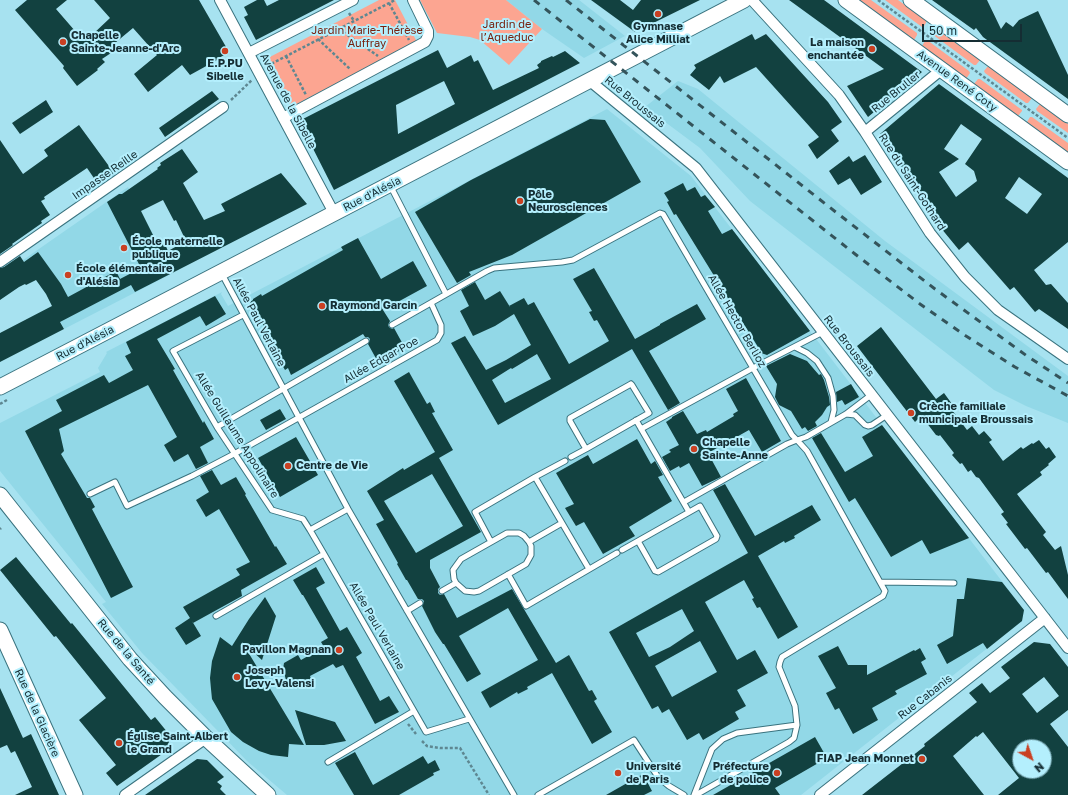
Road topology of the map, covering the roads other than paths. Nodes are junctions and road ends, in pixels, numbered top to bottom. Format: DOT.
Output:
graph roads {
  1 [pos="220,0"];
  2 [pos="353,0"];
  3 [pos="413,0"];
  4 [pos="744,0"];
  5 [pos="752,0"];
  6 [pos="846,0"];
  7 [pos="911,0"];
  8 [pos="249,53"];
  9 [pos="941,70"];
  10 [pos="590,81"];
  11 [pos="225,105"];
  12 [pos="1068,115"];
  13 [pos="283,118"];
  14 [pos="866,132"];
  15 [pos="1068,162"];
  16 [pos="389,185"];
  17 [pos="334,213"];
  18 [pos="0,262"];
  19 [pos="220,272"];
  20 [pos="446,294"];
  21 [pos="431,303"];
  22 [pos="243,315"];
  23 [pos="392,326"];
  24 [pos="823,332"];
  25 [pos="366,341"];
  26 [pos="795,347"];
  27 [pos="1068,359"];
  28 [pos="753,368"];
  29 [pos="0,387"];
  30 [pos="284,389"];
  31 [pos="871,395"];
  32 [pos="846,414"];
  33 [pos="887,415"];
  34 [pos="299,417"];
  35 [pos="636,420"];
  36 [pos="830,422"];
  37 [pos="217,427"];
  38 [pos="640,429"];
  39 [pos="797,440"];
  40 [pos="586,449"];
  41 [pos="234,454"];
  42 [pos="571,457"];
  43 [pos="565,461"];
  44 [pos="534,477"];
  45 [pos="90,494"];
  46 [pos="0,495"];
  47 [pos="684,502"];
  48 [pos="348,509"];
  49 [pos="689,512"];
  50 [pos="562,524"];
  51 [pos="310,530"];
  52 [pos="638,541"];
  53 [pos="492,542"];
  54 [pos="529,542"];
  55 [pos="622,550"];
  56 [pos="616,553"];
  57 [pos="324,554"];
  58 [pos="589,569"];
  59 [pos="508,574"];
  60 [pos="880,582"];
  61 [pos="954,583"];
  62 [pos="456,584"];
  63 [pos="442,591"];
  64 [pos="420,603"];
  65 [pos="407,611"];
  66 [pos="216,616"];
  67 [pos="1045,618"];
  68 [pos="0,630"];
  69 [pos="1068,648"];
  70 [pos="414,711"];
  71 [pos="469,719"];
  72 [pos="796,725"];
  73 [pos="206,738"];
  74 [pos="328,762"];
  75 [pos="75,795"];
  76 [pos="125,795"];
  77 [pos="268,795"];
  78 [pos="514,795"];
  79 [pos="538,795"];
  80 [pos="684,795"];
  81 [pos="695,795"];
  82 [pos="820,795"];
  1 -- 8 [label="street, Avenue de la Sibelle"];
  2 -- 8 [label="street"];
  3 -- 13 [label="street"];
  4 -- 10 [label="street, Rue d'Alésia"];
  5 -- 14 [label="street, Rue du Saint-Gothard"];
  6 -- 9 [label="street, Avenue René Coty"];
  7 -- 12 [label="street"];
  8 -- 13 [label="street, Avenue de la Sibelle"];
  9 -- 14 [label="street, Rue Bruller"];
  9 -- 15 [label="street, Avenue René Coty"];
  10 -- 16 [label="street, Rue d'Alésia"];
  10 -- 24 [label="street, Rue Broussais"];
  11 -- 18 [label="street, Impasse Reille"];
  13 -- 17 [label="street, Avenue de la Sibelle"];
  14 -- 27 [label="street, Rue du Saint-Gothard"];
  16 -- 17 [label="street, Rue d'Alésia"];
  16 -- 20 [label="lane"];
  17 -- 19 [label="street, Rue d'Alésia"];
  19 -- 22 [label="lane, Allée Paul Verlaine"];
  19 -- 29 [label="street, Rue d'Alésia"];
  20 -- 21 [label="lane"];
  20 -- 28 [label="lane, Allée Hector Berlioz"];
  21 -- 23 [label="lane"];
  21 -- 34 [label="lane, Allée Edgar Poe"];
  22 -- 30 [label="lane, Allée Paul Verlaine"];
  22 -- 37 [label="lane, Allée Guillaume Appolinaire"];
  24 -- 26 [label="lane"];
  24 -- 31 [label="street, Rue Broussais"];
  25 -- 30 [label="lane"];
  26 -- 28 [label="lane"];
  26 -- 36 [label="lane"];
  28 -- 38 [label="lane"];
  28 -- 39 [label="lane, Allée Hector Berlioz"];
  30 -- 34 [label="lane, Allée Paul Verlaine"];
  30 -- 37 [label="lane"];
  31 -- 32 [label="lane"];
  31 -- 33 [label="street, Rue Broussais"];
  32 -- 33 [label="lane"];
  32 -- 36 [label="lane"];
  33 -- 67 [label="street, Rue Broussais"];
  34 -- 41 [label="lane, Allée Edgar Poe"];
  34 -- 48 [label="lane, Allée Paul Verlaine"];
  35 -- 38 [label="lane"];
  35 -- 40 [label="lane"];
  35 -- 40 [label="lane"];
  36 -- 39 [label="lane"];
  37 -- 41 [label="lane, Allée Guillaume Appolinaire"];
  38 -- 47 [label="lane"];
  39 -- 47 [label="lane"];
  39 -- 60 [label="lane, Allée Hector Berlioz"];
  40 -- 42 [label="lane"];
  41 -- 45 [label="lane, Allée Edgar Poe"];
  41 -- 51 [label="lane, Allée Guillaume Appolinaire"];
  43 -- 44 [label="lane"];
  44 -- 50 [label="lane"];
  44 -- 53 [label="lane"];
  46 -- 73 [label="street, Rue de la Santé"];
  47 -- 49 [label="lane"];
  48 -- 51 [label="lane"];
  48 -- 65 [label="lane, Allée Paul Verlaine"];
  49 -- 52 [label="lane"];
  49 -- 52 [label="lane"];
  50 -- 54 [label="lane"];
  50 -- 58 [label="lane"];
  51 -- 57 [label="lane, Allée Paul Verlaine"];
  52 -- 55 [label="lane"];
  53 -- 54 [label="lane"];
  53 -- 62 [label="lane"];
  54 -- 59 [label="lane"];
  56 -- 58 [label="lane"];
  57 -- 66 [label="lane"];
  57 -- 70 [label="lane, Allée Paul Verlaine"];
  58 -- 59 [label="lane"];
  59 -- 62 [label="lane"];
  60 -- 61 [label="lane"];
  60 -- 72 [label="lane"];
  62 -- 63 [label="lane"];
  64 -- 65 [label="lane"];
  65 -- 71 [label="lane, Allée Paul Verlaine"];
  67 -- 69 [label="street, Rue Broussais"];
  67 -- 82 [label="street, Rue Cabanis"];
  68 -- 75 [label="street, Rue de la Glacière"];
  70 -- 71 [label="lane, Allée Paul Verlaine"];
  70 -- 74 [label="lane"];
  71 -- 78 [label="lane, Allée Paul Verlaine"];
  72 -- 81 [label="lane"];
  72 -- 81 [label="lane"];
  73 -- 76 [label="street"];
  73 -- 77 [label="street, Rue de la Santé"];
  79 -- 80 [label="lane"];
}
